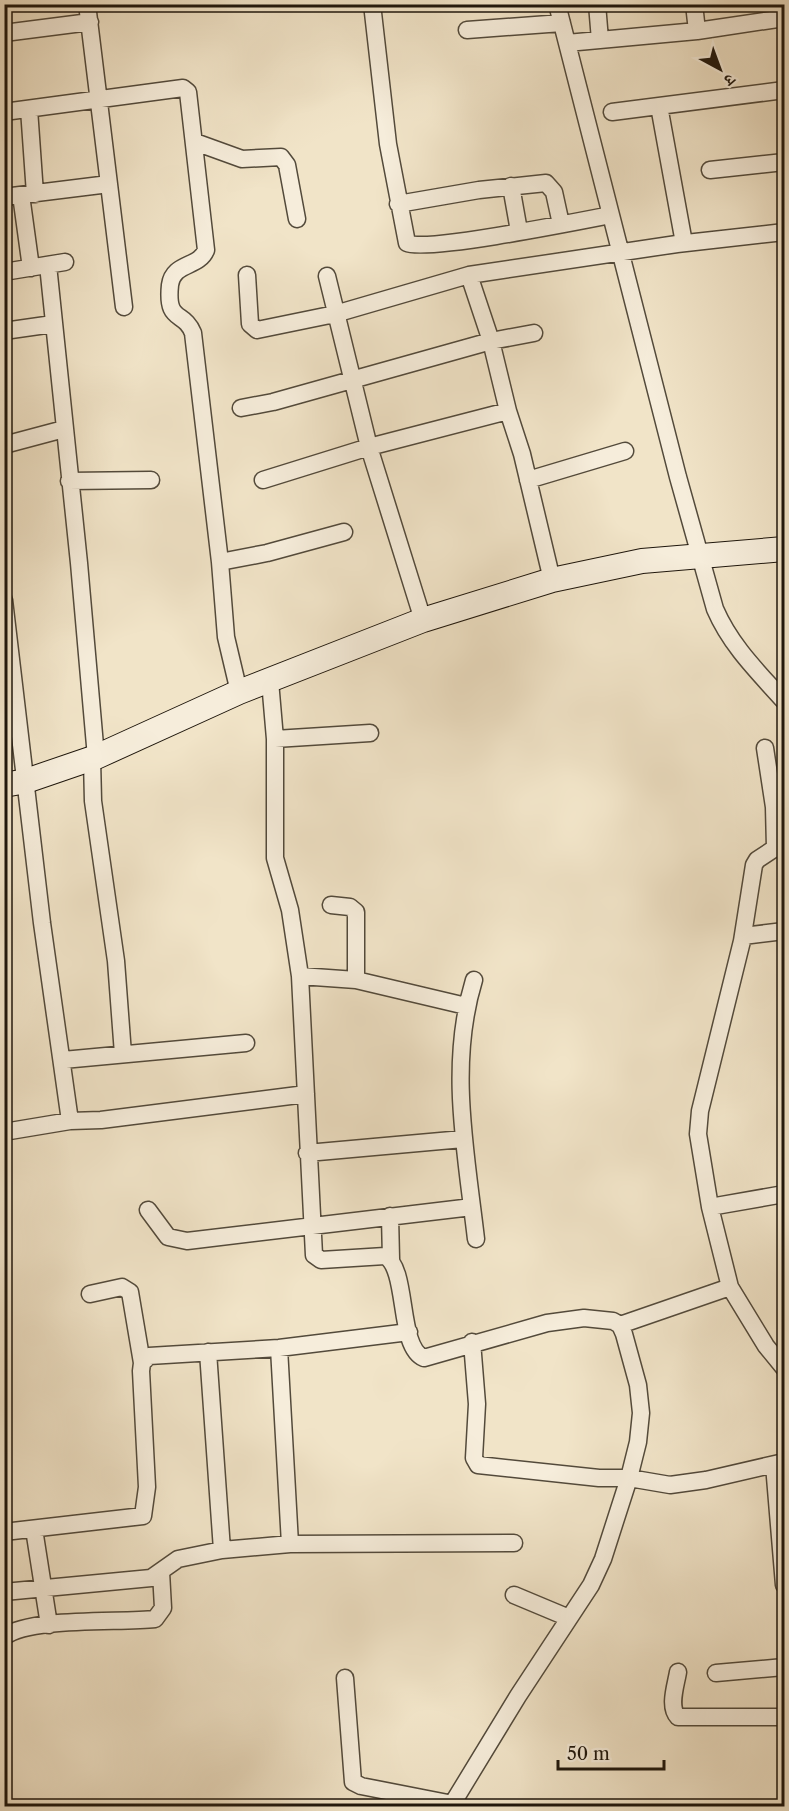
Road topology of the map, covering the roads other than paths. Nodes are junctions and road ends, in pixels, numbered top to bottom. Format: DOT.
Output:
graph roads {
  1 [pos="87,4"];
  2 [pos="372,4"];
  3 [pos="557,4"];
  4 [pos="597,4"];
  5 [pos="694,4"];
  6 [pos="773,14"];
  7 [pos="90,22"];
  8 [pos="562,23"];
  9 [pos="467,30"];
  10 [pos="697,31"];
  11 [pos="4,33"];
  12 [pos="600,40"];
  13 [pos="574,42"];
  14 [pos="784,90"];
  15 [pos="98,100"];
  16 [pos="659,106"];
  17 [pos="28,109"];
  18 [pos="4,112"];
  19 [pos="612,112"];
  20 [pos="195,142"];
  21 [pos="784,162"];
  22 [pos="710,170"];
  23 [pos="109,184"];
  24 [pos="511,186"];
  25 [pos="20,196"];
  26 [pos="398,204"];
  27 [pos="611,215"];
  28 [pos="297,219"];
  29 [pos="561,224"];
  30 [pos="519,231"];
  31 [pos="784,232"];
  32 [pos="684,243"];
  33 [pos="632,252"];
  34 [pos="31,268"];
  35 [pos="4,272"];
  36 [pos="469,275"];
  37 [pos="247,276"];
  38 [pos="327,276"];
  39 [pos="124,307"];
  40 [pos="335,314"];
  41 [pos="53,324"];
  42 [pos="4,331"];
  43 [pos="534,333"];
  44 [pos="491,341"];
  45 [pos="353,381"];
  46 [pos="241,408"];
  47 [pos="508,411"];
  48 [pos="64,429"];
  49 [pos="4,445"];
  50 [pos="369,447"];
  51 [pos="626,451"];
  52 [pos="151,480"];
  53 [pos="263,480"];
  54 [pos="528,480"];
  55 [pos="69,481"];
  56 [pos="344,532"];
  57 [pos="784,549"];
  58 [pos="700,557"];
  59 [pos="220,562"];
  60 [pos="552,580"];
  61 [pos="4,600"];
  62 [pos="423,620"];
  63 [pos="270,681"];
  64 [pos="239,692"];
  65 [pos="784,700"];
  66 [pos="370,733"];
  67 [pos="275,738"];
  68 [pos="765,748"];
  69 [pos="94,758"];
  70 [pos="15,783"];
  71 [pos="331,905"];
  72 [pos="784,931"];
  73 [pos="743,936"];
  74 [pos="300,976"];
  75 [pos="356,980"];
  76 [pos="474,980"];
  77 [pos="466,1006"];
  78 [pos="246,1043"];
  79 [pos="123,1054"];
  80 [pos="63,1060"];
  81 [pos="306,1094"];
  82 [pos="70,1121"];
  83 [pos="4,1132"];
  84 [pos="463,1139"];
  85 [pos="308,1153"];
  86 [pos="784,1194"];
  87 [pos="472,1207"];
  88 [pos="710,1207"];
  89 [pos="148,1210"];
  90 [pos="390,1216"];
  91 [pos="313,1224"];
  92 [pos="476,1239"];
  93 [pos="391,1259"];
  94 [pos="730,1287"];
  95 [pos="90,1294"];
  96 [pos="620,1325"];
  97 [pos="409,1332"];
  98 [pos="472,1342"];
  99 [pos="279,1348"];
  100 [pos="208,1352"];
  101 [pos="142,1363"];
  102 [pos="784,1368"];
  103 [pos="779,1463"];
  104 [pos="629,1478"];
  105 [pos="34,1529"];
  106 [pos="4,1532"];
  107 [pos="514,1543"];
  108 [pos="290,1544"];
  109 [pos="222,1550"];
  110 [pos="160,1572"];
  111 [pos="784,1586"];
  112 [pos="43,1588"];
  113 [pos="4,1592"];
  114 [pos="514,1595"];
  115 [pos="569,1618"];
  116 [pos="49,1625"];
  117 [pos="4,1637"];
  118 [pos="784,1667"];
  119 [pos="678,1672"];
  120 [pos="716,1673"];
  121 [pos="345,1678"];
  122 [pos="784,1717"];
  123 [pos="452,1805"];
  1 -- 7 [label="street"];
  2 -- 26 [label="street"];
  3 -- 8 [label="street"];
  4 -- 12 [label="street"];
  5 -- 10 [label="street"];
  6 -- 10 [label="street"];
  7 -- 11 [label="street"];
  7 -- 15 [label="street"];
  8 -- 9 [label="street"];
  8 -- 13 [label="street"];
  10 -- 12 [label="street"];
  12 -- 13 [label="street"];
  13 -- 27 [label="street"];
  14 -- 16 [label="street"];
  15 -- 17 [label="street"];
  15 -- 20 [label="street"];
  15 -- 23 [label="street"];
  16 -- 19 [label="street"];
  16 -- 32 [label="street"];
  17 -- 18 [label="street"];
  17 -- 25 [label="street"];
  20 -- 28 [label="street"];
  20 -- 59 [label="street"];
  21 -- 22 [label="street"];
  23 -- 25 [label="street"];
  23 -- 39 [label="street"];
  24 -- 26 [label="street"];
  24 -- 29 [label="street"];
  24 -- 30 [label="street"];
  25 -- 34 [label="street"];
  26 -- 30 [label="street"];
  27 -- 29 [label="street"];
  27 -- 33 [label="street"];
  29 -- 30 [label="street"];
  31 -- 32 [label="street"];
  32 -- 33 [label="street"];
  33 -- 36 [label="street"];
  33 -- 58 [label="street"];
  34 -- 35 [label="street"];
  34 -- 41 [label="street"];
  36 -- 40 [label="street"];
  36 -- 44 [label="street"];
  37 -- 40 [label="street"];
  38 -- 40 [label="street"];
  40 -- 45 [label="street"];
  41 -- 42 [label="street"];
  41 -- 48 [label="street"];
  43 -- 44 [label="street"];
  44 -- 45 [label="street"];
  44 -- 47 [label="street"];
  45 -- 46 [label="street"];
  45 -- 50 [label="street"];
  47 -- 50 [label="street"];
  47 -- 54 [label="street"];
  48 -- 49 [label="street"];
  48 -- 55 [label="street"];
  50 -- 53 [label="street"];
  50 -- 62 [label="street"];
  51 -- 54 [label="street"];
  52 -- 55 [label="street"];
  54 -- 60 [label="street"];
  55 -- 69 [label="street"];
  56 -- 59 [label="street"];
  57 -- 58 [label="street"];
  58 -- 60 [label="street"];
  58 -- 65 [label="street"];
  59 -- 64 [label="street"];
  60 -- 62 [label="street"];
  61 -- 70 [label="street"];
  62 -- 63 [label="street"];
  63 -- 64 [label="street"];
  63 -- 67 [label="street"];
  64 -- 69 [label="street"];
  66 -- 67 [label="street"];
  67 -- 74 [label="street"];
  68 -- 73 [label="street"];
  69 -- 70 [label="street"];
  69 -- 79 [label="street"];
  70 -- 80 [label="street"];
  71 -- 75 [label="street"];
  72 -- 73 [label="street"];
  73 -- 88 [label="street"];
  74 -- 75 [label="street"];
  74 -- 81 [label="street"];
  75 -- 77 [label="street"];
  76 -- 77 [label="street"];
  77 -- 84 [label="street"];
  78 -- 79 [label="street"];
  79 -- 80 [label="street"];
  80 -- 82 [label="street"];
  81 -- 82 [label="street"];
  81 -- 85 [label="street"];
  82 -- 83 [label="street"];
  84 -- 85 [label="street"];
  84 -- 87 [label="street"];
  85 -- 91 [label="street"];
  86 -- 88 [label="street"];
  87 -- 90 [label="street"];
  87 -- 92 [label="street"];
  88 -- 94 [label="street"];
  89 -- 91 [label="street"];
  90 -- 91 [label="street"];
  90 -- 93 [label="street"];
  91 -- 93 [label="street"];
  93 -- 97 [label="street"];
  94 -- 96 [label="street"];
  94 -- 102 [label="street"];
  95 -- 101 [label="street"];
  96 -- 98 [label="street"];
  96 -- 104 [label="street"];
  97 -- 98 [label="street"];
  97 -- 99 [label="street"];
  98 -- 104 [label="street"];
  99 -- 100 [label="street"];
  99 -- 108 [label="street"];
  100 -- 101 [label="street"];
  100 -- 109 [label="street"];
  101 -- 105 [label="street"];
  103 -- 104 [label="street"];
  103 -- 111 [label="street"];
  104 -- 115 [label="street"];
  105 -- 106 [label="street"];
  105 -- 112 [label="street"];
  107 -- 108 [label="street"];
  108 -- 109 [label="street"];
  109 -- 110 [label="street"];
  110 -- 112 [label="street"];
  110 -- 116 [label="street"];
  112 -- 113 [label="street"];
  112 -- 116 [label="street"];
  114 -- 115 [label="street"];
  115 -- 123 [label="street"];
  116 -- 117 [label="street"];
  118 -- 120 [label="street"];
  119 -- 122 [label="street"];
  121 -- 123 [label="street"];
}
